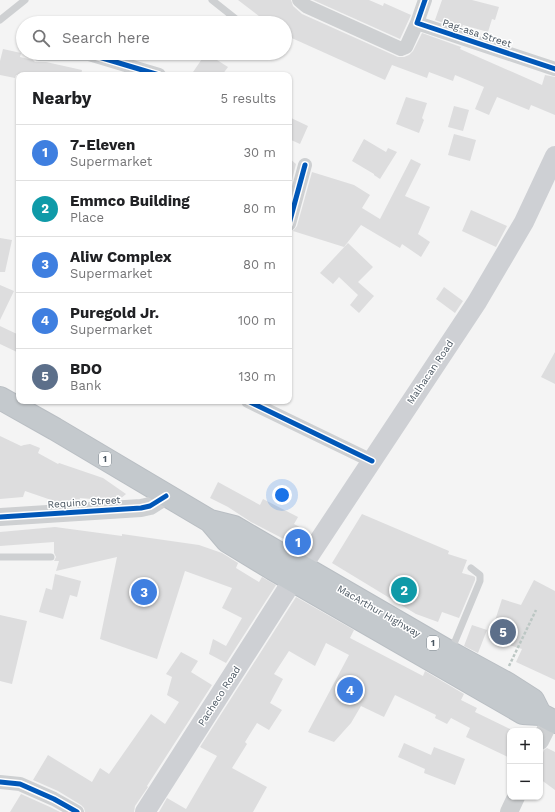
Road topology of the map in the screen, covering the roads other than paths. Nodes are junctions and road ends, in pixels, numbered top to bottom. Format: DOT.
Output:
graph roads {
  1 [pos="25,0"];
  2 [pos="212,0"];
  3 [pos="299,0"];
  4 [pos="425,0"];
  5 [pos="232,16"];
  6 [pos="0,20"];
  7 [pos="417,23"];
  8 [pos="109,60"];
  9 [pos="555,69"];
  10 [pos="149,72"];
  11 [pos="555,156"];
  12 [pos="305,165"];
  13 [pos="292,213"];
  14 [pos="0,398"];
  15 [pos="254,404"];
  16 [pos="372,461"];
  17 [pos="166,496"];
  18 [pos="0,517"];
  19 [pos="0,557"];
  20 [pos="51,557"];
  21 [pos="471,568"];
  22 [pos="298,573"];
  23 [pos="450,653"];
  24 [pos="549,718"];
  25 [pos="543,733"];
  26 [pos="0,782"];
  27 [pos="515,800"];
  28 [pos="77,812"];
  29 [pos="145,812"];
  30 [pos="509,812"];
  1 -- 6 [label="lane"];
  2 -- 5 [label="lane"];
  3 -- 7 [label="street"];
  4 -- 7 [label="street"];
  7 -- 9 [label="street, Pag-asa Street"];
  8 -- 10 [label="street"];
  11 -- 16 [label="main road, Malhacan Road"];
  12 -- 13 [label="street"];
  14 -- 17 [label="highway, MacArthur Highway / 1"];
  15 -- 16 [label="street"];
  16 -- 22 [label="main road, Malhacan Road"];
  17 -- 18 [label="street, Requino Street"];
  17 -- 22 [label="highway, MacArthur Highway / 1"];
  19 -- 20 [label="lane"];
  21 -- 23 [label="lane"];
  22 -- 23 [label="highway, MacArthur Highway / 1"];
  22 -- 24 [label="highway, MacArthur Highway / 1"];
  22 -- 29 [label="main road, Pacheco Road"];
  23 -- 24 [label="highway, MacArthur Highway / 1"];
  24 -- 25 [label="street"];
  26 -- 28 [label="street"];
  27 -- 30 [label="street"];
}
